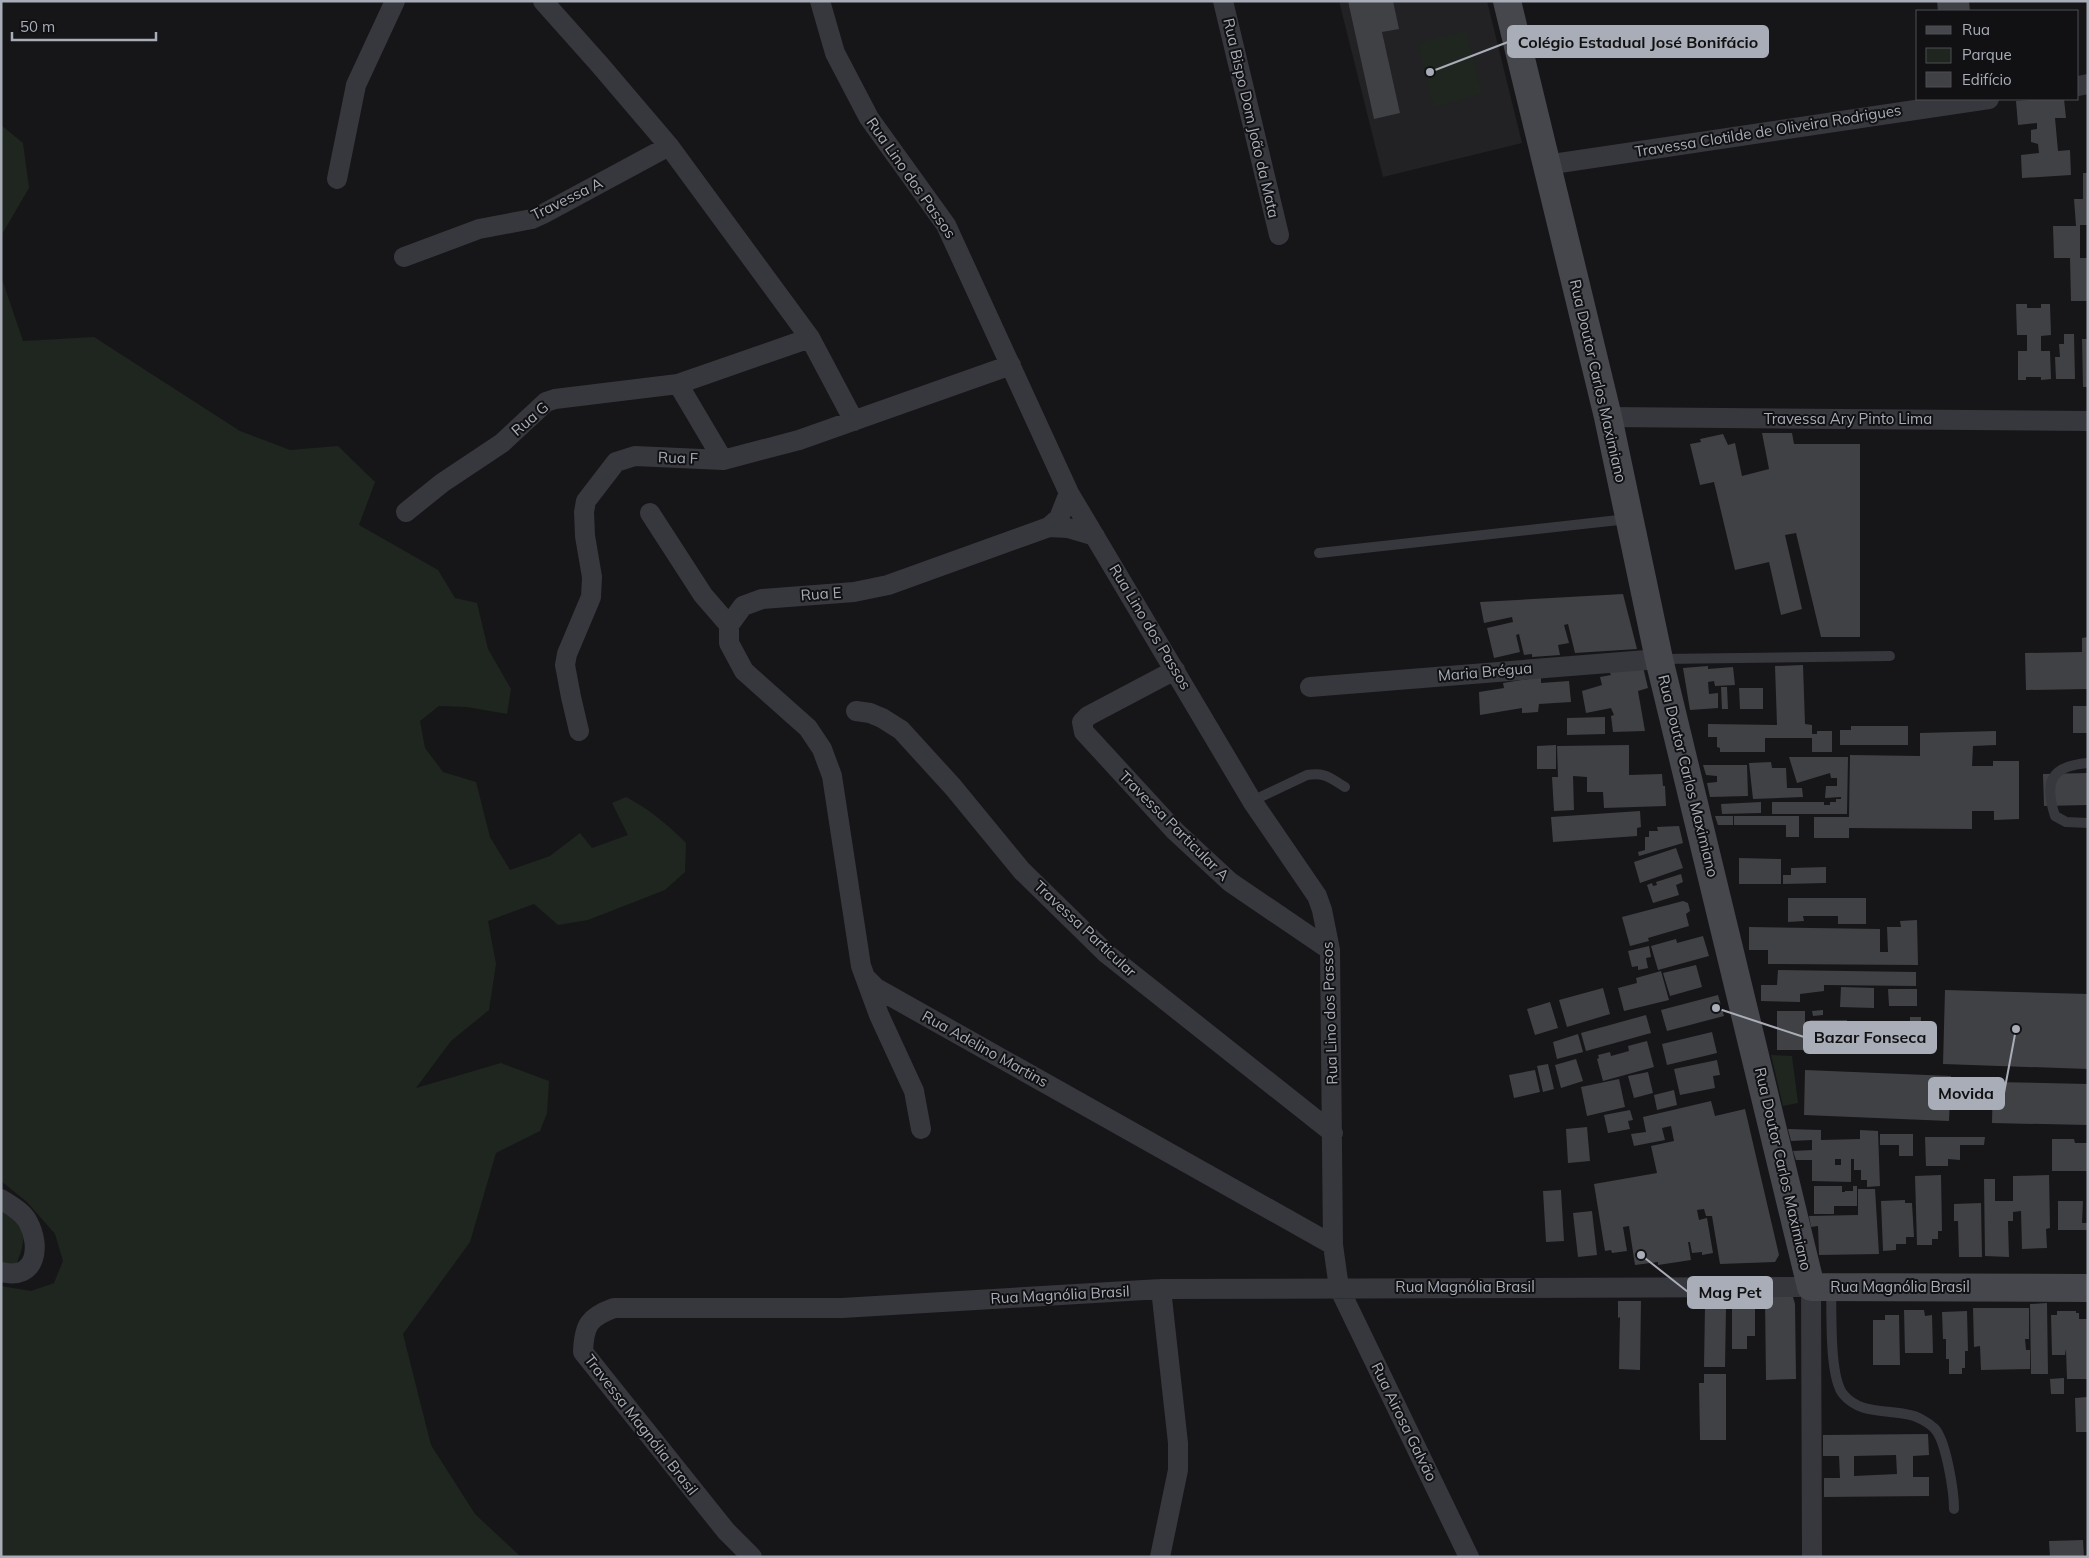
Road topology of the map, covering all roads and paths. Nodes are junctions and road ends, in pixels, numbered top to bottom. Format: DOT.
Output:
graph roads {
  1 [pos="395,1"];
  2 [pos="543,1"];
  3 [pos="820,1"];
  4 [pos="1223,1"];
  5 [pos="1507,1"];
  6 [pos="1982,100"];
  7 [pos="669,146"];
  8 [pos="1546,165"];
  9 [pos="337,179"];
  10 [pos="1280,235"];
  11 [pos="404,257"];
  12 [pos="810,338"];
  13 [pos="1012,365"];
  14 [pos="678,384"];
  15 [pos="1608,417"];
  16 [pos="854,421"];
  17 [pos="2088,421"];
  18 [pos="723,460"];
  19 [pos="1069,493"];
  20 [pos="406,512"];
  21 [pos="650,512"];
  22 [pos="1630,519"];
  23 [pos="1049,527"];
  24 [pos="1095,536"];
  25 [pos="1319,553"];
  26 [pos="729,625"];
  27 [pos="1890,656"];
  28 [pos="1659,659"];
  29 [pos="1176,670"];
  30 [pos="1310,687"];
  31 [pos="856,711"];
  32 [pos="579,731"];
  33 [pos="2088,763"];
  34 [pos="1345,787"];
  35 [pos="1252,801"];
  36 [pos="2088,823"];
  37 [pos="1330,950"];
  38 [pos="866,978"];
  39 [pos="921,1129"];
  40 [pos="1332,1133"];
  41 [pos="1,1199"];
  42 [pos="1333,1245"];
  43 [pos="1,1272"];
  44 [pos="1821,1287"];
  45 [pos="1339,1288"];
  46 [pos="2088,1288"];
  47 [pos="1161,1289"];
  48 [pos="842,1308"];
  49 [pos="1954,1509"];
  50 [pos="752,1557"];
  51 [pos="1160,1557"];
  52 [pos="1470,1557"];
  53 [pos="1812,1557"];
  1 -- 9 [label="street"];
  2 -- 7 [label="street"];
  3 -- 13 [label="street, Rua Lino dos Passos"];
  4 -- 10 [label="street, Rua Bispo Dom João da Mata"];
  5 -- 8 [label="main road, Rua Doutor Carlos Maximiano"];
  6 -- 8 [label="street, Travessa Clotilde de Oliveira Rodrigues"];
  7 -- 11 [label="street, Travessa A"];
  7 -- 12 [label="street"];
  8 -- 15 [label="main road, Rua Doutor Carlos Maximiano"];
  12 -- 14 [label="street, Rua G"];
  12 -- 16 [label="street"];
  13 -- 16 [label="street, Rua F"];
  13 -- 19 [label="street, Rua Lino dos Passos"];
  14 -- 18 [label="street"];
  14 -- 20 [label="street, Rua G"];
  15 -- 17 [label="street, Travessa Ary Pinto Lima"];
  15 -- 22 [label="main road, Rua Doutor Carlos Maximiano"];
  16 -- 18 [label="street, Rua F"];
  18 -- 32 [label="street, Rua F"];
  19 -- 23 [label="street"];
  19 -- 24 [label="street, Rua Lino dos Passos"];
  21 -- 26 [label="street"];
  22 -- 25 [label="lane"];
  22 -- 28 [label="main road, Rua Doutor Carlos Maximiano"];
  23 -- 24 [label="street, Rua E"];
  23 -- 26 [label="street, Rua E"];
  24 -- 29 [label="street, Rua Lino dos Passos"];
  26 -- 38 [label="street"];
  27 -- 28 [label="lane"];
  28 -- 30 [label="street, Maria Brégua"];
  28 -- 44 [label="main road, Rua Doutor Carlos Maximiano"];
  29 -- 35 [label="street, Rua Lino dos Passos"];
  29 -- 37 [label="street, Travessa Particular A"];
  31 -- 40 [label="street, Travessa Particular"];
  33 -- 36 [label="lane"];
  34 -- 35 [label="lane"];
  35 -- 37 [label="street, Rua Lino dos Passos"];
  37 -- 40 [label="street, Rua Lino dos Passos"];
  38 -- 39 [label="street"];
  38 -- 42 [label="street, Rua Adelino Martins"];
  40 -- 42 [label="street, Rua Lino dos Passos"];
  41 -- 43 [label="street"];
  42 -- 45 [label="street, Rua Lino dos Passos"];
  44 -- 45 [label="street, Rua Magnólia Brasil"];
  44 -- 46 [label="main road, Rua Magnólia Brasil"];
  44 -- 49 [label="lane"];
  44 -- 53 [label="street, Rua Doutor Carlos Maximiano"];
  45 -- 47 [label="street, Rua Magnólia Brasil"];
  45 -- 52 [label="street, Rua Airosa Galvão"];
  47 -- 48 [label="street, Rua Magnólia Brasil"];
  47 -- 51 [label="street"];
  48 -- 50 [label="street, Travessa Magnólia Brasil"];
}
